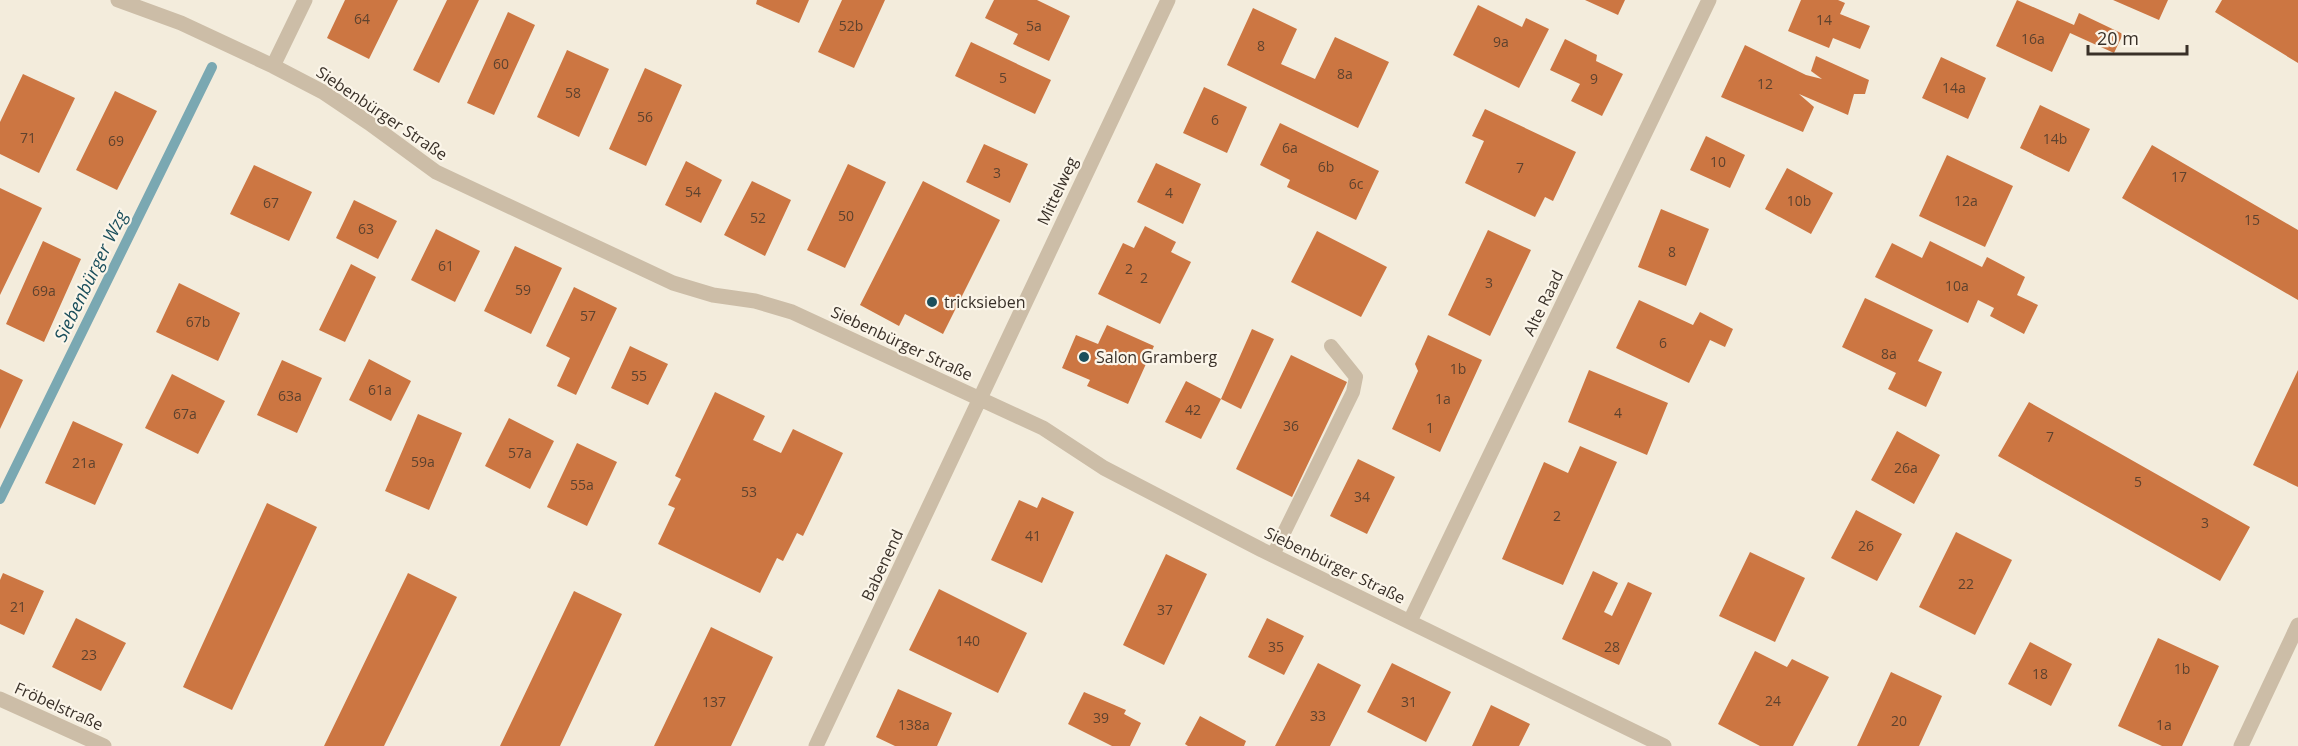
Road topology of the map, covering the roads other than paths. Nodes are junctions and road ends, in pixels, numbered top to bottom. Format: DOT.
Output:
graph roads {
  1 [pos="118,0"];
  2 [pos="305,0"];
  3 [pos="1168,0"];
  4 [pos="1709,0"];
  5 [pos="273,66"];
  6 [pos="1331,346"];
  7 [pos="979,399"];
  8 [pos="1273,555"];
  9 [pos="1410,621"];
  10 [pos="2298,625"];
  11 [pos="0,699"];
  12 [pos="104,746"];
  13 [pos="816,746"];
  14 [pos="1664,746"];
  15 [pos="2241,746"];
  1 -- 5 [label="street, Siebenbürger Straße"];
  2 -- 5 [label="street"];
  3 -- 7 [label="street, Mittelweg"];
  4 -- 9 [label="street, Alte Raad"];
  5 -- 7 [label="street, Siebenbürger Straße"];
  6 -- 8 [label="lane"];
  7 -- 8 [label="street, Siebenbürger Straße"];
  7 -- 13 [label="street, Babenend"];
  8 -- 9 [label="street, Siebenbürger Straße"];
  9 -- 14 [label="street, Siebenbürger Straße"];
  10 -- 15 [label="street"];
  11 -- 12 [label="street, Fröbelstraße"];
}
